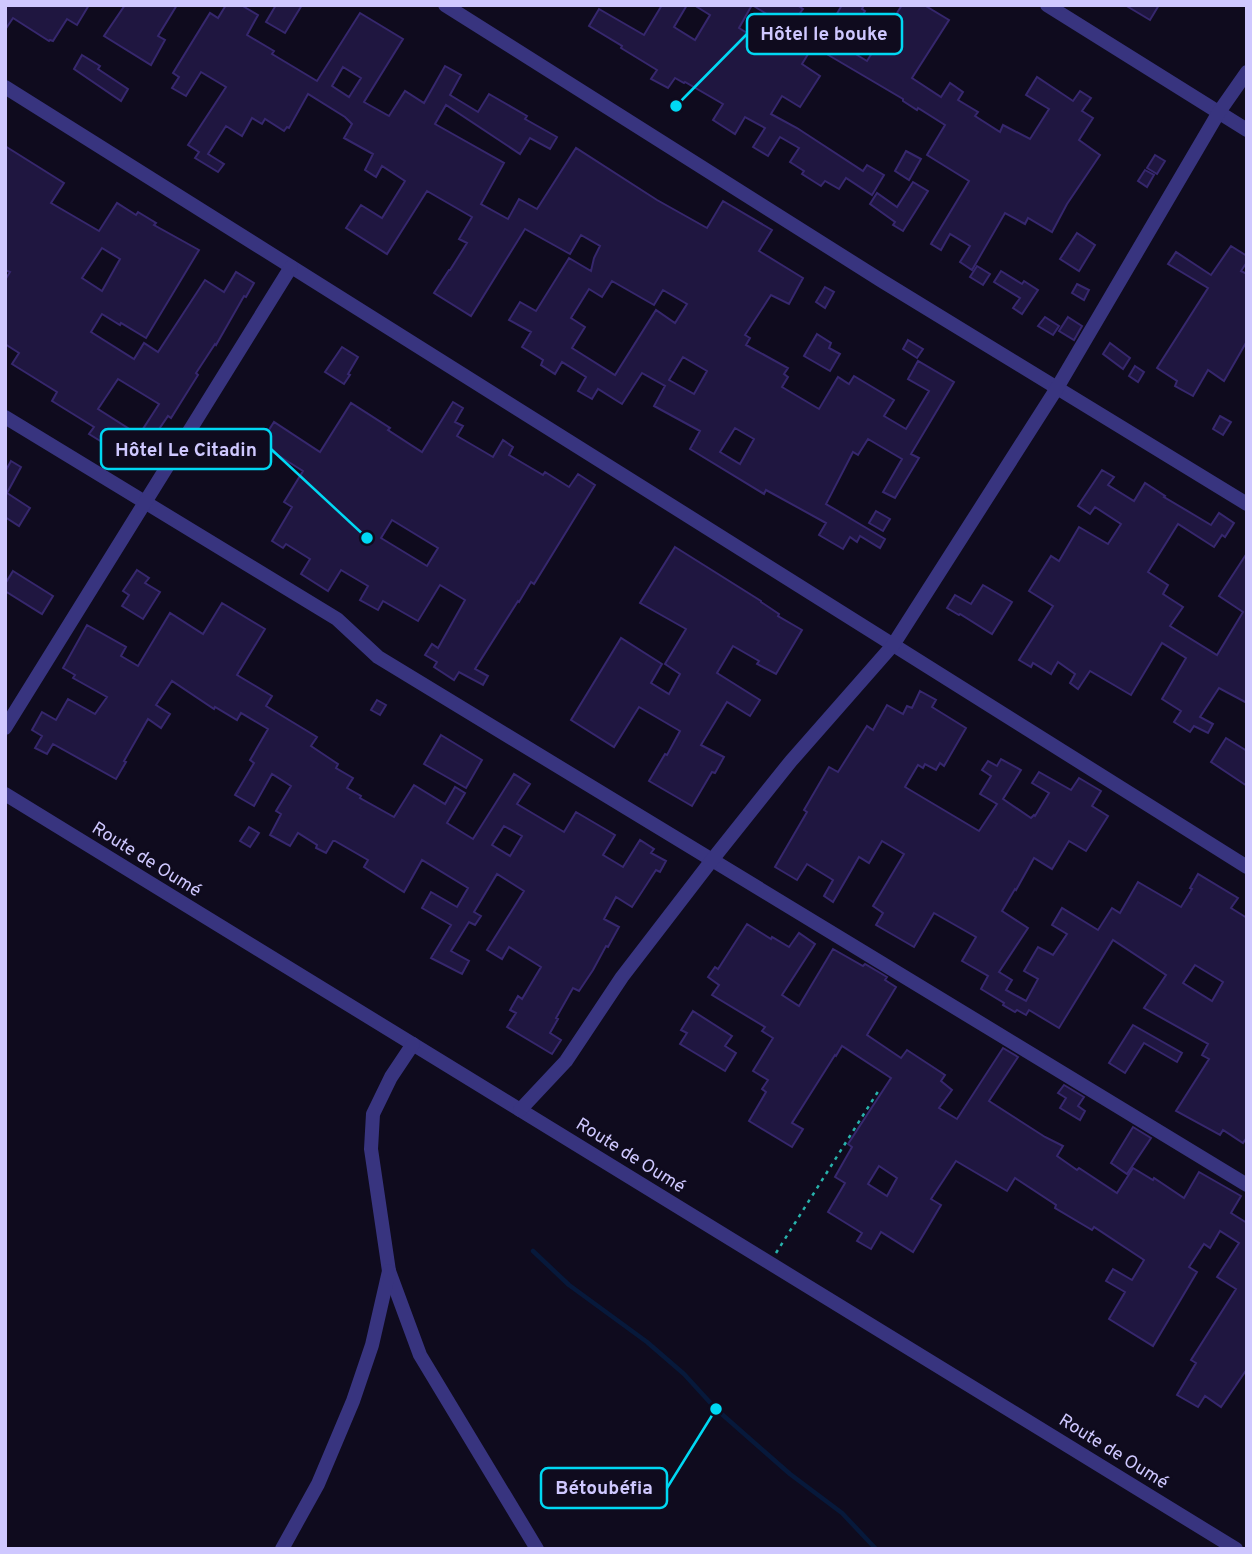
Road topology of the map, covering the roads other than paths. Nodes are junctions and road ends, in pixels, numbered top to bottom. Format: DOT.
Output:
graph roads {
  1 [pos="445,5"];
  2 [pos="1047,5"];
  3 [pos="1247,72"];
  4 [pos="5,87"];
  5 [pos="1219,112"];
  6 [pos="1247,130"];
  7 [pos="291,267"];
  8 [pos="1057,388"];
  9 [pos="5,417"];
  10 [pos="145,502"];
  11 [pos="1247,504"];
  12 [pos="893,645"];
  13 [pos="5,728"];
  14 [pos="5,794"];
  15 [pos="712,860"];
  16 [pos="1247,867"];
  17 [pos="413,1044"];
  18 [pos="520,1110"];
  19 [pos="1247,1185"];
  20 [pos="389,1272"];
  21 [pos="282,1549"];
  22 [pos="537,1549"];
  23 [pos="1236,1549"];
  1 -- 8 [label="street"];
  2 -- 5 [label="street"];
  3 -- 5 [label="street"];
  4 -- 7 [label="street"];
  5 -- 6 [label="street"];
  5 -- 8 [label="street"];
  7 -- 10 [label="street"];
  7 -- 12 [label="street"];
  8 -- 11 [label="street"];
  8 -- 12 [label="street"];
  9 -- 10 [label="street"];
  10 -- 13 [label="street"];
  10 -- 15 [label="street"];
  12 -- 15 [label="street"];
  12 -- 16 [label="street"];
  14 -- 17 [label="street, Route de Oumé"];
  15 -- 18 [label="street"];
  15 -- 19 [label="street"];
  17 -- 18 [label="street, Route de Oumé"];
  17 -- 20 [label="street"];
  18 -- 23 [label="street, Route de Oumé"];
  20 -- 21 [label="street"];
  20 -- 22 [label="street"];
}
